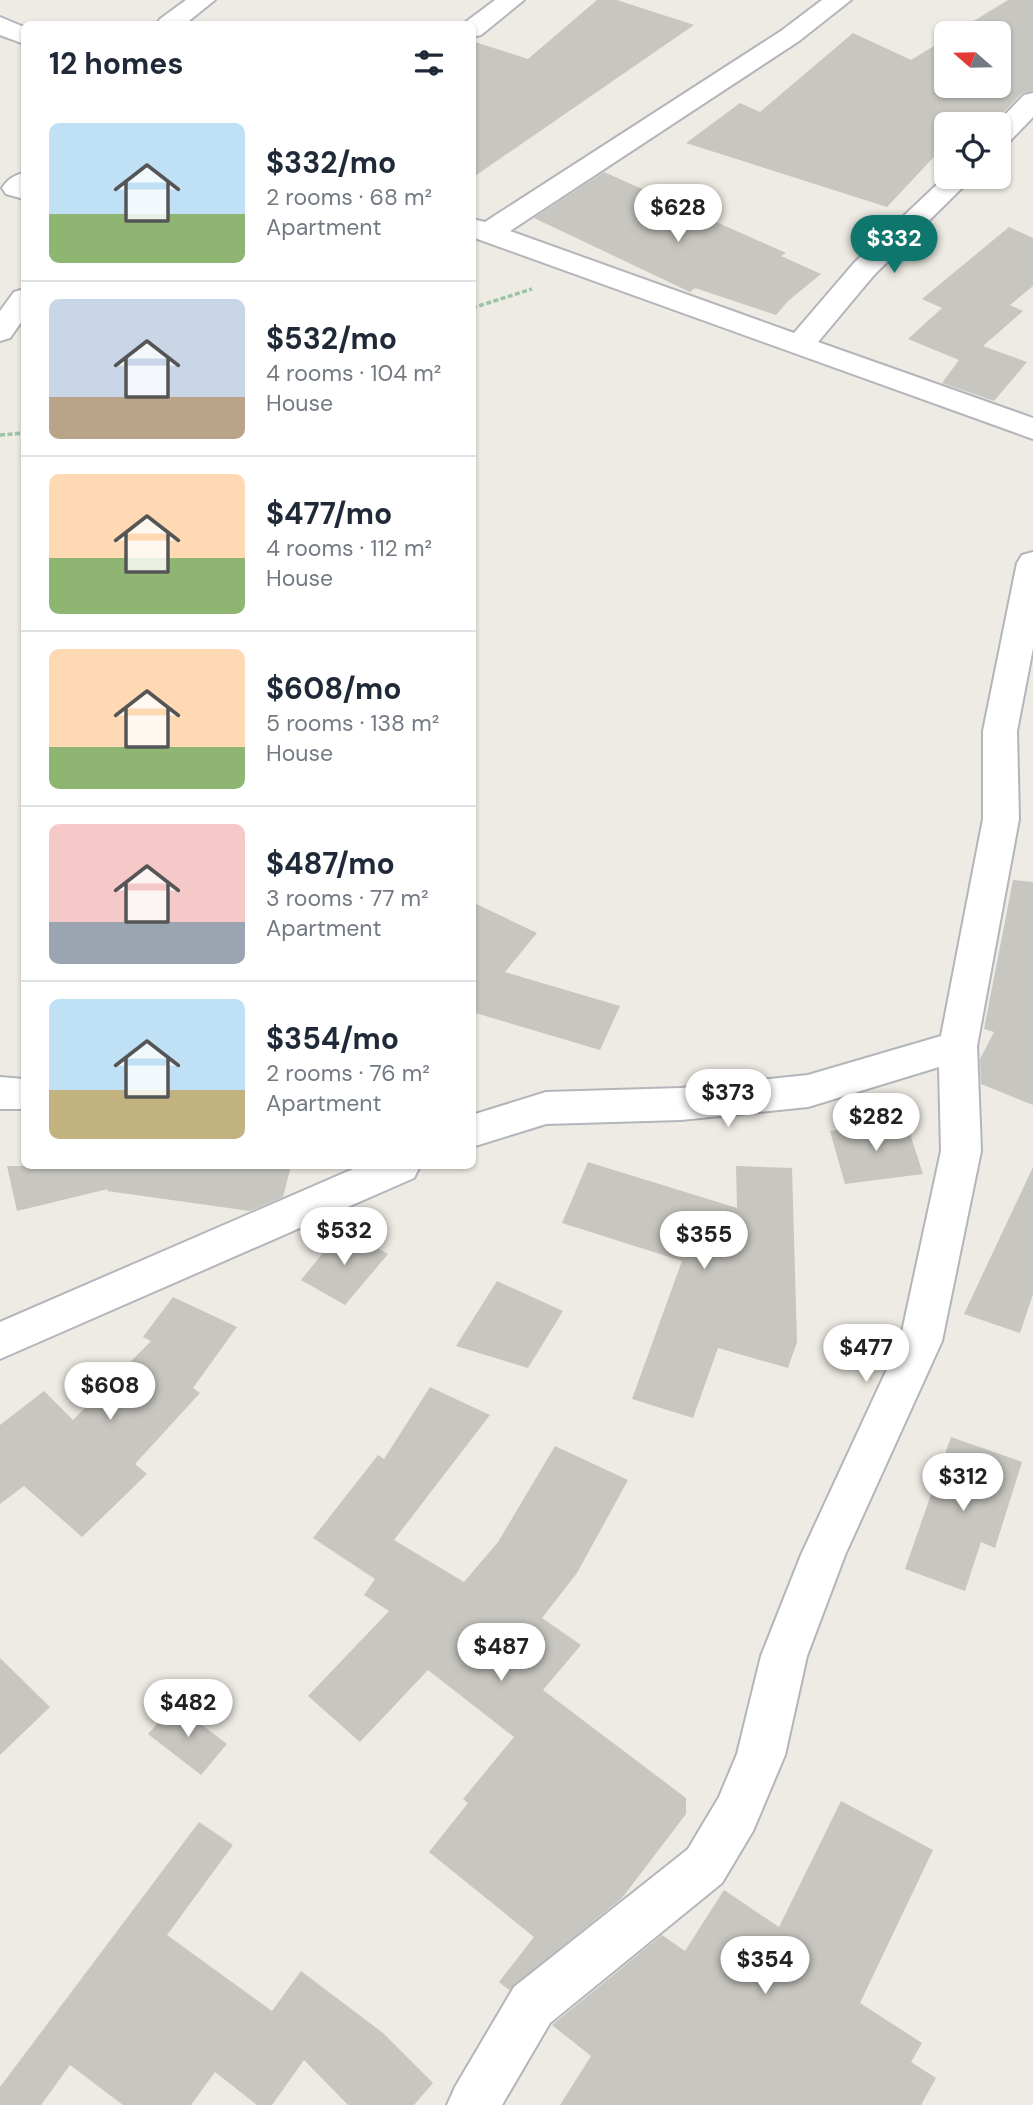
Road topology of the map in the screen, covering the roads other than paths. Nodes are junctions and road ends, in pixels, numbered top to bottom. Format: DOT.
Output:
graph roads {
  1 [pos="202,0"];
  2 [pos="511,0"];
  3 [pos="838,0"];
  4 [pos="173,21"];
  5 [pos="0,25"];
  6 [pos="476,27"];
  7 [pos="21,35"];
  8 [pos="1033,101"];
  9 [pos="1011,124"];
  10 [pos="948,189"];
  11 [pos="480,230"];
  12 [pos="21,302"];
  13 [pos="0,332"];
  14 [pos="800,345"];
  15 [pos="1033,429"];
  16 [pos="1033,563"];
  17 [pos="958,1046"];
  18 [pos="0,1093"];
  19 [pos="21,1094"];
  20 [pos="476,1127"];
  21 [pos="393,1169"];
  22 [pos="0,1341"];
  23 [pos="473,2105"];
  1 -- 4 [label="street"];
  2 -- 6 [label="street"];
  3 -- 11 [label="street"];
  5 -- 7 [label="street"];
  8 -- 9 [label="street"];
  10 -- 14 [label="street"];
  11 -- 14 [label="street"];
  12 -- 13 [label="street"];
  14 -- 15 [label="street"];
  16 -- 17 [label="street"];
  17 -- 20 [label="street"];
  17 -- 23 [label="street"];
  18 -- 19 [label="street"];
  21 -- 22 [label="street"];
}
